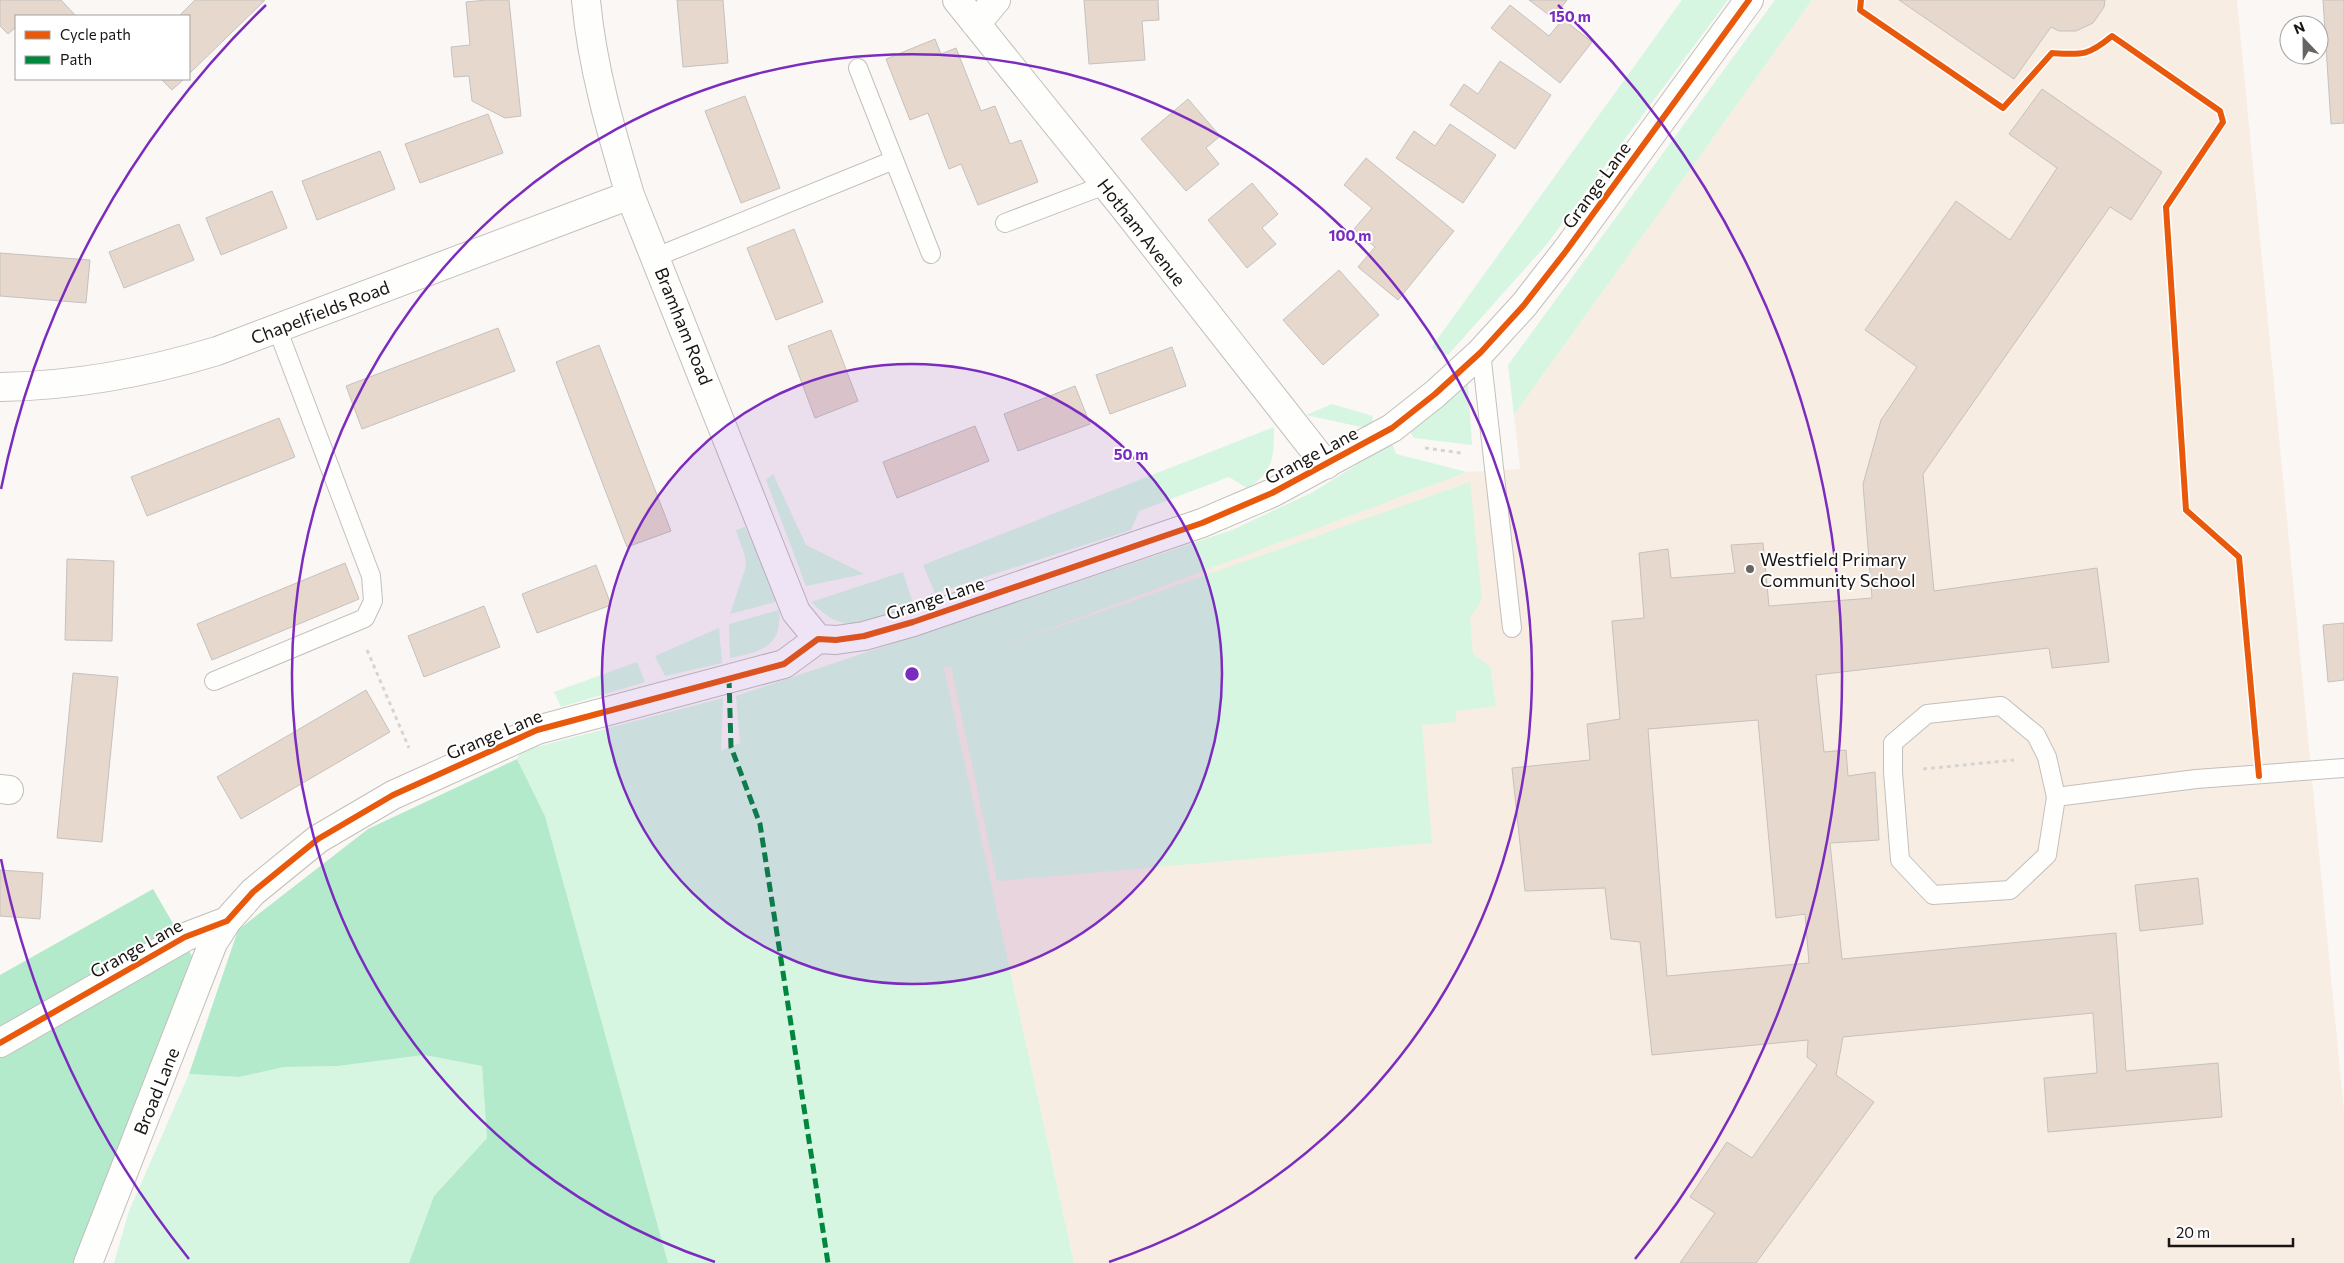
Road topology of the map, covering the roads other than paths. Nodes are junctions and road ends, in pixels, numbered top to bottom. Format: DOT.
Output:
graph roads {
  1 [pos="586,0"];
  2 [pos="957,0"];
  3 [pos="996,0"];
  4 [pos="1749,0"];
  5 [pos="976,24"];
  6 [pos="858,68"];
  7 [pos="894,160"];
  8 [pos="1105,185"];
  9 [pos="630,195"];
  10 [pos="1005,223"];
  11 [pos="931,254"];
  12 [pos="656,257"];
  13 [pos="278,328"];
  14 [pos="1481,352"];
  15 [pos="0,387"];
  16 [pos="1326,466"];
  17 [pos="1512,628"];
  18 [pos="818,639"];
  19 [pos="214,682"];
  20 [pos="2344,768"];
  21 [pos="2056,797"];
  22 [pos="227,920"];
  23 [pos="0,1043"];
  24 [pos="88,1263"];
  1 -- 9 [label="street, Bramham Road"];
  2 -- 5 [label="street, Hotham Avenue"];
  3 -- 5 [label="street"];
  4 -- 14 [label="street, Grange Lane"];
  5 -- 8 [label="street, Hotham Avenue"];
  6 -- 7 [label="lane"];
  7 -- 11 [label="lane"];
  7 -- 12 [label="lane"];
  8 -- 10 [label="lane"];
  8 -- 16 [label="street, Hotham Avenue"];
  9 -- 12 [label="street, Bramham Road"];
  9 -- 13 [label="street, Chapelfields Road"];
  12 -- 18 [label="street, Bramham Road"];
  13 -- 15 [label="street, Chapelfields Road"];
  13 -- 19 [label="lane"];
  14 -- 16 [label="street, Grange Lane"];
  14 -- 17 [label="lane"];
  16 -- 18 [label="street, Grange Lane"];
  18 -- 22 [label="street, Grange Lane"];
  20 -- 21 [label="lane"];
  21 -- 21 [label="lane"];
  22 -- 23 [label="street, Grange Lane"];
  22 -- 24 [label="street, Broad Lane"];
}
